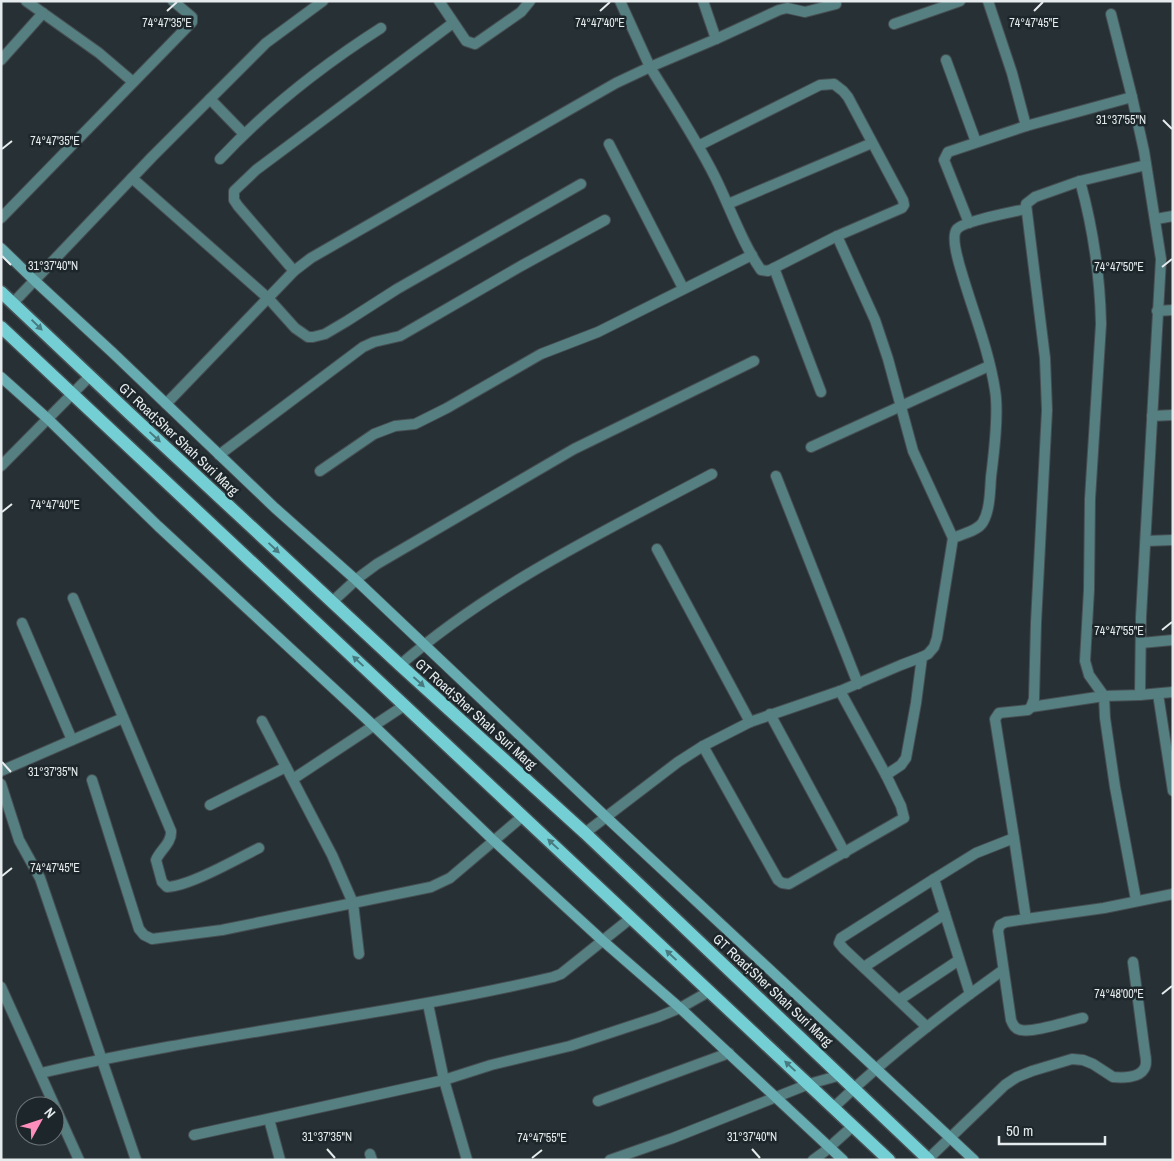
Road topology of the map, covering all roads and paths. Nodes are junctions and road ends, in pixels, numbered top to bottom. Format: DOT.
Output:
graph roads {
  1 [pos="26,1"];
  2 [pos="173,1"];
  3 [pos="323,1"];
  4 [pos="439,1"];
  5 [pos="530,1"];
  6 [pos="620,1"];
  7 [pos="703,1"];
  8 [pos="960,1"];
  9 [pos="988,1"];
  10 [pos="836,4"];
  11 [pos="786,5"];
  12 [pos="43,13"];
  13 [pos="1111,14"];
  14 [pos="453,23"];
  15 [pos="894,24"];
  16 [pos="381,28"];
  17 [pos="716,40"];
  18 [pos="1,60"];
  19 [pos="946,60"];
  20 [pos="650,67"];
  21 [pos="134,82"];
  22 [pos="1132,97"];
  23 [pos="210,99"];
  24 [pos="1026,126"];
  25 [pos="244,134"];
  26 [pos="976,142"];
  27 [pos="872,143"];
  28 [pos="609,144"];
  29 [pos="698,146"];
  30 [pos="220,159"];
  31 [pos="1146,165"];
  32 [pos="132,178"];
  33 [pos="1080,181"];
  34 [pos="581,184"];
  35 [pos="728,204"];
  36 [pos="1026,209"];
  37 [pos="1173,216"];
  38 [pos="1,218"];
  39 [pos="1156,219"];
  40 [pos="605,220"];
  41 [pos="969,223"];
  42 [pos="837,236"];
  43 [pos="1,248"];
  44 [pos="752,254"];
  45 [pos="774,268"];
  46 [pos="294,271"];
  47 [pos="35,282"];
  48 [pos="683,288"];
  49 [pos="1,292"];
  50 [pos="268,299"];
  51 [pos="13,303"];
  52 [pos="1173,310"];
  53 [pos="1157,311"];
  54 [pos="1,327"];
  55 [pos="754,361"];
  56 [pos="989,366"];
  57 [pos="90,376"];
  58 [pos="1,377"];
  59 [pos="821,392"];
  60 [pos="73,394"];
  61 [pos="166,404"];
  62 [pos="901,408"];
  63 [pos="1173,415"];
  64 [pos="1152,416"];
  65 [pos="48,419"];
  66 [pos="812,447"];
  67 [pos="220,455"];
  68 [pos="1,466"];
  69 [pos="320,471"];
  70 [pos="712,474"];
  71 [pos="776,476"];
  72 [pos="953,538"];
  73 [pos="1173,540"];
  74 [pos="1146,541"];
  75 [pos="657,549"];
  76 [pos="356,580"];
  77 [pos="73,598"];
  78 [pos="332,602"];
  79 [pos="22,623"];
  80 [pos="1173,640"];
  81 [pos="1141,643"];
  82 [pos="423,645"];
  83 [pos="922,657"];
  84 [pos="400,665"];
  85 [pos="858,684"];
  86 [pos="840,691"];
  87 [pos="1173,692"];
  88 [pos="1158,694"];
  89 [pos="1140,695"];
  90 [pos="1104,696"];
  91 [pos="404,705"];
  92 [pos="1031,707"];
  93 [pos="770,714"];
  94 [pos="123,718"];
  95 [pos="262,721"];
  96 [pos="750,722"];
  97 [pos="374,726"];
  98 [pos="72,740"];
  99 [pos="702,746"];
  100 [pos="286,767"];
  101 [pos="1,771"];
  102 [pos="886,776"];
  103 [pos="293,779"];
  104 [pos="92,780"];
  105 [pos="1,784"];
  106 [pos="1173,791"];
  107 [pos="210,805"];
  108 [pos="523,816"];
  109 [pos="606,817"];
  110 [pos="585,833"];
  111 [pos="1014,838"];
  112 [pos="493,840"];
  113 [pos="259,848"];
  114 [pos="845,853"];
  115 [pos="934,879"];
  116 [pos="1173,894"];
  117 [pos="1136,900"];
  118 [pos="353,903"];
  119 [pos="945,914"];
  120 [pos="631,918"];
  121 [pos="1026,918"];
  122 [pos="603,941"];
  123 [pos="359,954"];
  124 [pos="959,960"];
  125 [pos="1133,962"];
  126 [pos="864,967"];
  127 [pos="1003,970"];
  128 [pos="1,987"];
  129 [pos="710,991"];
  130 [pos="970,994"];
  131 [pos="898,1000"];
  132 [pos="428,1004"];
  133 [pos="680,1008"];
  134 [pos="1083,1018"];
  135 [pos="927,1027"];
  136 [pos="729,1053"];
  137 [pos="102,1058"];
  138 [pos="876,1069"];
  139 [pos="41,1073"];
  140 [pos="841,1075"];
  141 [pos="444,1080"];
  142 [pos="809,1084"];
  143 [pos="854,1088"];
  144 [pos="776,1096"];
  145 [pos="598,1101"];
  146 [pos="834,1107"];
  147 [pos="269,1120"];
  148 [pos="853,1126"];
  149 [pos="194,1136"];
  150 [pos="951,1138"];
  151 [pos="830,1146"];
  152 [pos="883,1157"];
  153 [pos="929,1159"];
  154 [pos="79,1160"];
  155 [pos="136,1160"];
  156 [pos="280,1160"];
  157 [pos="467,1160"];
  158 [pos="610,1160"];
  159 [pos="812,1160"];
  160 [pos="843,1160"];
  161 [pos="974,1160"];
  1 -- 12 [label="street"];
  2 -- 21 [label="street"];
  3 -- 23 [label="street"];
  4 -- 14 [label="street"];
  5 -- 14 [label="street"];
  6 -- 20 [label="street"];
  7 -- 17 [label="street"];
  8 -- 15 [label="street"];
  9 -- 24 [label="street"];
  10 -- 11 [label="street"];
  11 -- 17 [label="street"];
  12 -- 18 [label="street"];
  12 -- 21 [label="street"];
  13 -- 22 [label="street"];
  14 -- 46 [label="street"];
  16 -- 25 [label="street"];
  17 -- 20 [label="street"];
  19 -- 26 [label="street"];
  20 -- 29 [label="street"];
  20 -- 46 [label="street"];
  21 -- 38 [label="street"];
  22 -- 24 [label="street"];
  22 -- 31 [label="street"];
  23 -- 25 [label="street"];
  23 -- 32 [label="street"];
  24 -- 26 [label="street"];
  25 -- 30 [label="street"];
  26 -- 41 [label="street"];
  27 -- 29 [label="street"];
  27 -- 35 [label="street"];
  27 -- 42 [label="street"];
  28 -- 48 [label="street"];
  29 -- 35 [label="street"];
  31 -- 33 [label="street"];
  31 -- 39 [label="street"];
  32 -- 47 [label="street"];
  32 -- 50 [label="street"];
  33 -- 36 [label="street"];
  33 -- 90 [label="street"];
  34 -- 50 [label="street"];
  35 -- 44 [label="street"];
  36 -- 41 [label="street"];
  36 -- 92 [label="street"];
  37 -- 39 [label="street"];
  39 -- 53 [label="street"];
  40 -- 67 [label="street"];
  41 -- 56 [label="street"];
  42 -- 45 [label="street"];
  42 -- 62 [label="street"];
  43 -- 47 [label="main road"];
  44 -- 45 [label="street"];
  44 -- 48 [label="street"];
  45 -- 59 [label="street"];
  46 -- 50 [label="street"];
  47 -- 51 [label="street"];
  47 -- 61 [label="main road"];
  48 -- 69 [label="street"];
  49 -- 51 [label="main road, GT Road;Sher Shah Suri Marg"];
  50 -- 61 [label="street"];
  51 -- 57 [label="main road, GT Road;Sher Shah Suri Marg, one-way"];
  52 -- 53 [label="street"];
  53 -- 64 [label="street"];
  54 -- 60 [label="main road"];
  55 -- 76 [label="street"];
  56 -- 62 [label="street"];
  56 -- 72 [label="street"];
  57 -- 60 [label="street"];
  57 -- 78 [label="main road, GT Road;Sher Shah Suri Marg, one-way"];
  58 -- 65 [label="main road"];
  60 -- 65 [label="street"];
  91 -- 60 [label="main road, one-way"];
  61 -- 67 [label="main road"];
  62 -- 66 [label="street"];
  62 -- 72 [label="street"];
  63 -- 64 [label="street"];
  64 -- 74 [label="street"];
  65 -- 68 [label="street"];
  65 -- 97 [label="main road"];
  67 -- 76 [label="main road"];
  70 -- 82 [label="street"];
  71 -- 85 [label="street"];
  72 -- 83 [label="street"];
  73 -- 74 [label="street"];
  74 -- 81 [label="street"];
  75 -- 96 [label="street"];
  76 -- 78 [label="street"];
  76 -- 82 [label="main road"];
  77 -- 94 [label="street"];
  78 -- 84 [label="main road, GT Road;Sher Shah Suri Marg"];
  79 -- 98 [label="street"];
  80 -- 81 [label="street"];
  81 -- 89 [label="street"];
  82 -- 84 [label="street"];
  82 -- 109 [label="main road"];
  83 -- 85 [label="street"];
  83 -- 102 [label="street"];
  84 -- 110 [label="main road, GT Road;Sher Shah Suri Marg, one-way"];
  85 -- 86 [label="street"];
  86 -- 93 [label="street"];
  86 -- 102 [label="street"];
  87 -- 88 [label="street"];
  88 -- 89 [label="street"];
  88 -- 106 [label="street"];
  89 -- 90 [label="street"];
  90 -- 92 [label="street"];
  90 -- 117 [label="street"];
  91 -- 97 [label="street"];
  91 -- 108 [label="main road"];
  92 -- 111 [label="street"];
  93 -- 96 [label="street"];
  93 -- 114 [label="street"];
  94 -- 98 [label="street"];
  94 -- 113 [label="street"];
  95 -- 100 [label="street"];
  96 -- 99 [label="street"];
  97 -- 103 [label="street"];
  97 -- 112 [label="main road"];
  98 -- 101 [label="street"];
  99 -- 109 [label="street"];
  99 -- 114 [label="street"];
  100 -- 103 [label="street"];
  100 -- 107 [label="street"];
  102 -- 114 [label="street"];
  103 -- 118 [label="street"];
  104 -- 118 [label="street"];
  105 -- 137 [label="street"];
  108 -- 112 [label="street"];
  120 -- 108 [label="main road, one-way"];
  109 -- 110 [label="street"];
  109 -- 138 [label="main road"];
  110 -- 140 [label="main road, GT Road;Sher Shah Suri Marg"];
  111 -- 115 [label="street"];
  111 -- 121 [label="street"];
  112 -- 118 [label="street"];
  112 -- 122 [label="main road"];
  115 -- 119 [label="street"];
  115 -- 126 [label="street"];
  116 -- 117 [label="street"];
  117 -- 121 [label="street"];
  118 -- 123 [label="street"];
  119 -- 124 [label="street"];
  119 -- 126 [label="street"];
  120 -- 122 [label="street"];
  129 -- 120 [label="main road, one-way"];
  121 -- 127 [label="street"];
  122 -- 132 [label="street"];
  122 -- 133 [label="main road"];
  124 -- 130 [label="street"];
  124 -- 131 [label="street"];
  125 -- 150 [label="street"];
  126 -- 131 [label="street"];
  127 -- 130 [label="street"];
  127 -- 134 [label="street"];
  128 -- 139 [label="street"];
  129 -- 133 [label="street"];
  142 -- 129 [label="main road, one-way"];
  130 -- 135 [label="street"];
  131 -- 135 [label="street"];
  132 -- 137 [label="street"];
  132 -- 141 [label="street"];
  133 -- 136 [label="main road"];
  133 -- 141 [label="street"];
  135 -- 138 [label="street"];
  136 -- 144 [label="main road"];
  136 -- 145 [label="street"];
  137 -- 139 [label="street"];
  137 -- 155 [label="street"];
  138 -- 143 [label="street"];
  138 -- 150 [label="main road"];
  139 -- 154 [label="street"];
  140 -- 142 [label="street"];
  140 -- 143 [label="main road, GT Road;Sher Shah Suri Marg"];
  141 -- 147 [label="street"];
  141 -- 157 [label="street"];
  142 -- 144 [label="street"];
  142 -- 146 [label="main road"];
  143 -- 146 [label="street"];
  143 -- 153 [label="main road, GT Road;Sher Shah Suri Marg"];
  144 -- 151 [label="main road"];
  144 -- 158 [label="street"];
  146 -- 148 [label="main road"];
  147 -- 149 [label="street"];
  147 -- 156 [label="street"];
  148 -- 151 [label="street"];
  148 -- 152 [label="main road"];
  150 -- 153 [label="street"];
  150 -- 161 [label="main road"];
  151 -- 159 [label="street"];
  151 -- 160 [label="main road"];
}
